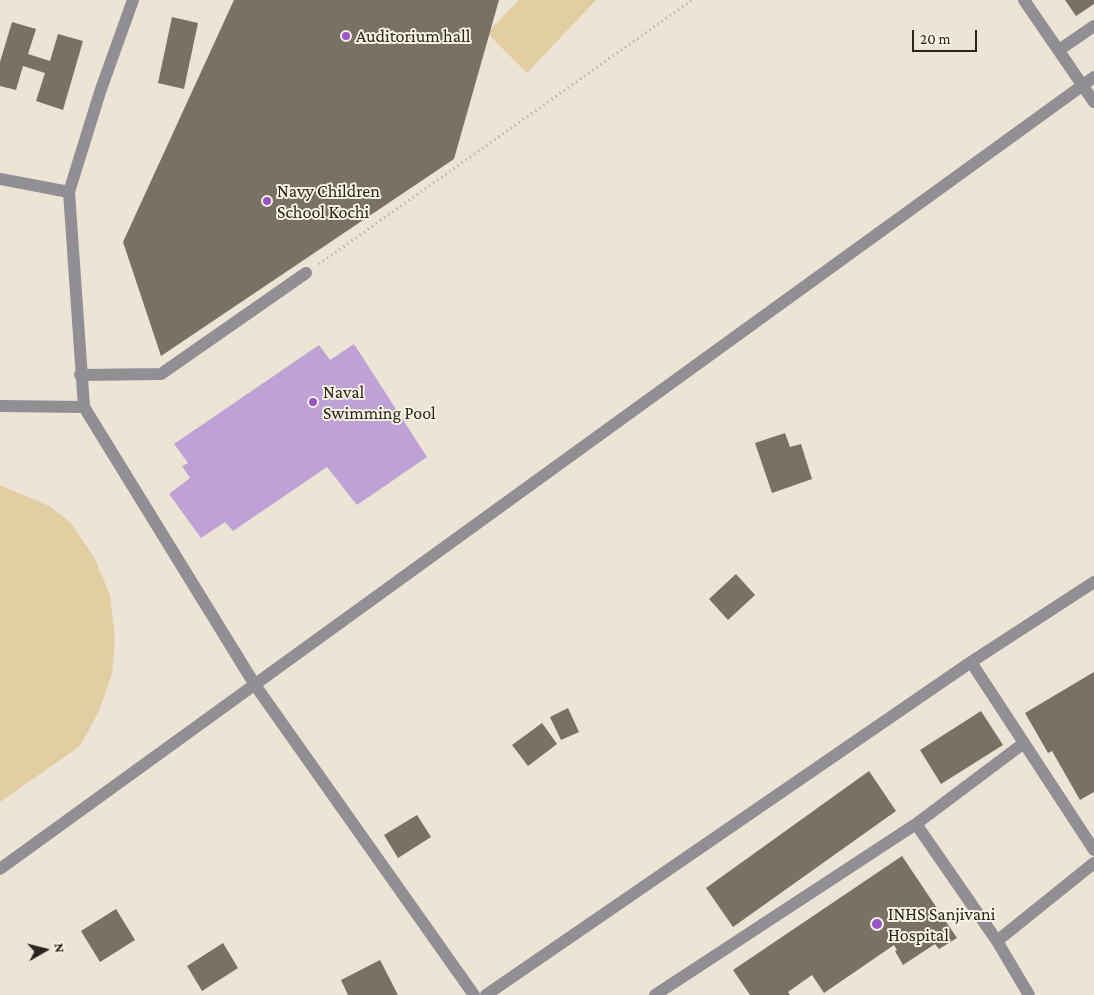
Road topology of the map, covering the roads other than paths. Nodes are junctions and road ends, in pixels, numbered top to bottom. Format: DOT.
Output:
graph roads {
  1 [pos="133,0"];
  2 [pos="1024,0"];
  3 [pos="1094,26"];
  4 [pos="1059,50"];
  5 [pos="1094,77"];
  6 [pos="1082,85"];
  7 [pos="1094,102"];
  8 [pos="0,179"];
  9 [pos="69,192"];
  10 [pos="306,273"];
  11 [pos="80,375"];
  12 [pos="0,406"];
  13 [pos="84,407"];
  14 [pos="1094,582"];
  15 [pos="971,662"];
  16 [pos="255,685"];
  17 [pos="1024,743"];
  18 [pos="916,824"];
  19 [pos="1094,850"];
  20 [pos="1094,862"];
  21 [pos="0,869"];
  22 [pos="997,941"];
  23 [pos="474,995"];
  24 [pos="486,995"];
  25 [pos="655,995"];
  26 [pos="1029,995"];
  1 -- 9 [label="street"];
  2 -- 4 [label="street"];
  3 -- 4 [label="street"];
  4 -- 6 [label="street"];
  5 -- 6 [label="street"];
  6 -- 7 [label="street"];
  6 -- 16 [label="street"];
  8 -- 9 [label="street"];
  9 -- 11 [label="street"];
  10 -- 11 [label="street"];
  11 -- 13 [label="street"];
  12 -- 13 [label="street"];
  13 -- 16 [label="street"];
  14 -- 15 [label="street"];
  15 -- 17 [label="street"];
  15 -- 24 [label="street"];
  16 -- 21 [label="street"];
  16 -- 23 [label="street"];
  17 -- 18 [label="street"];
  17 -- 19 [label="street"];
  18 -- 22 [label="street"];
  18 -- 25 [label="street"];
  20 -- 22 [label="street"];
  22 -- 26 [label="street"];
}
